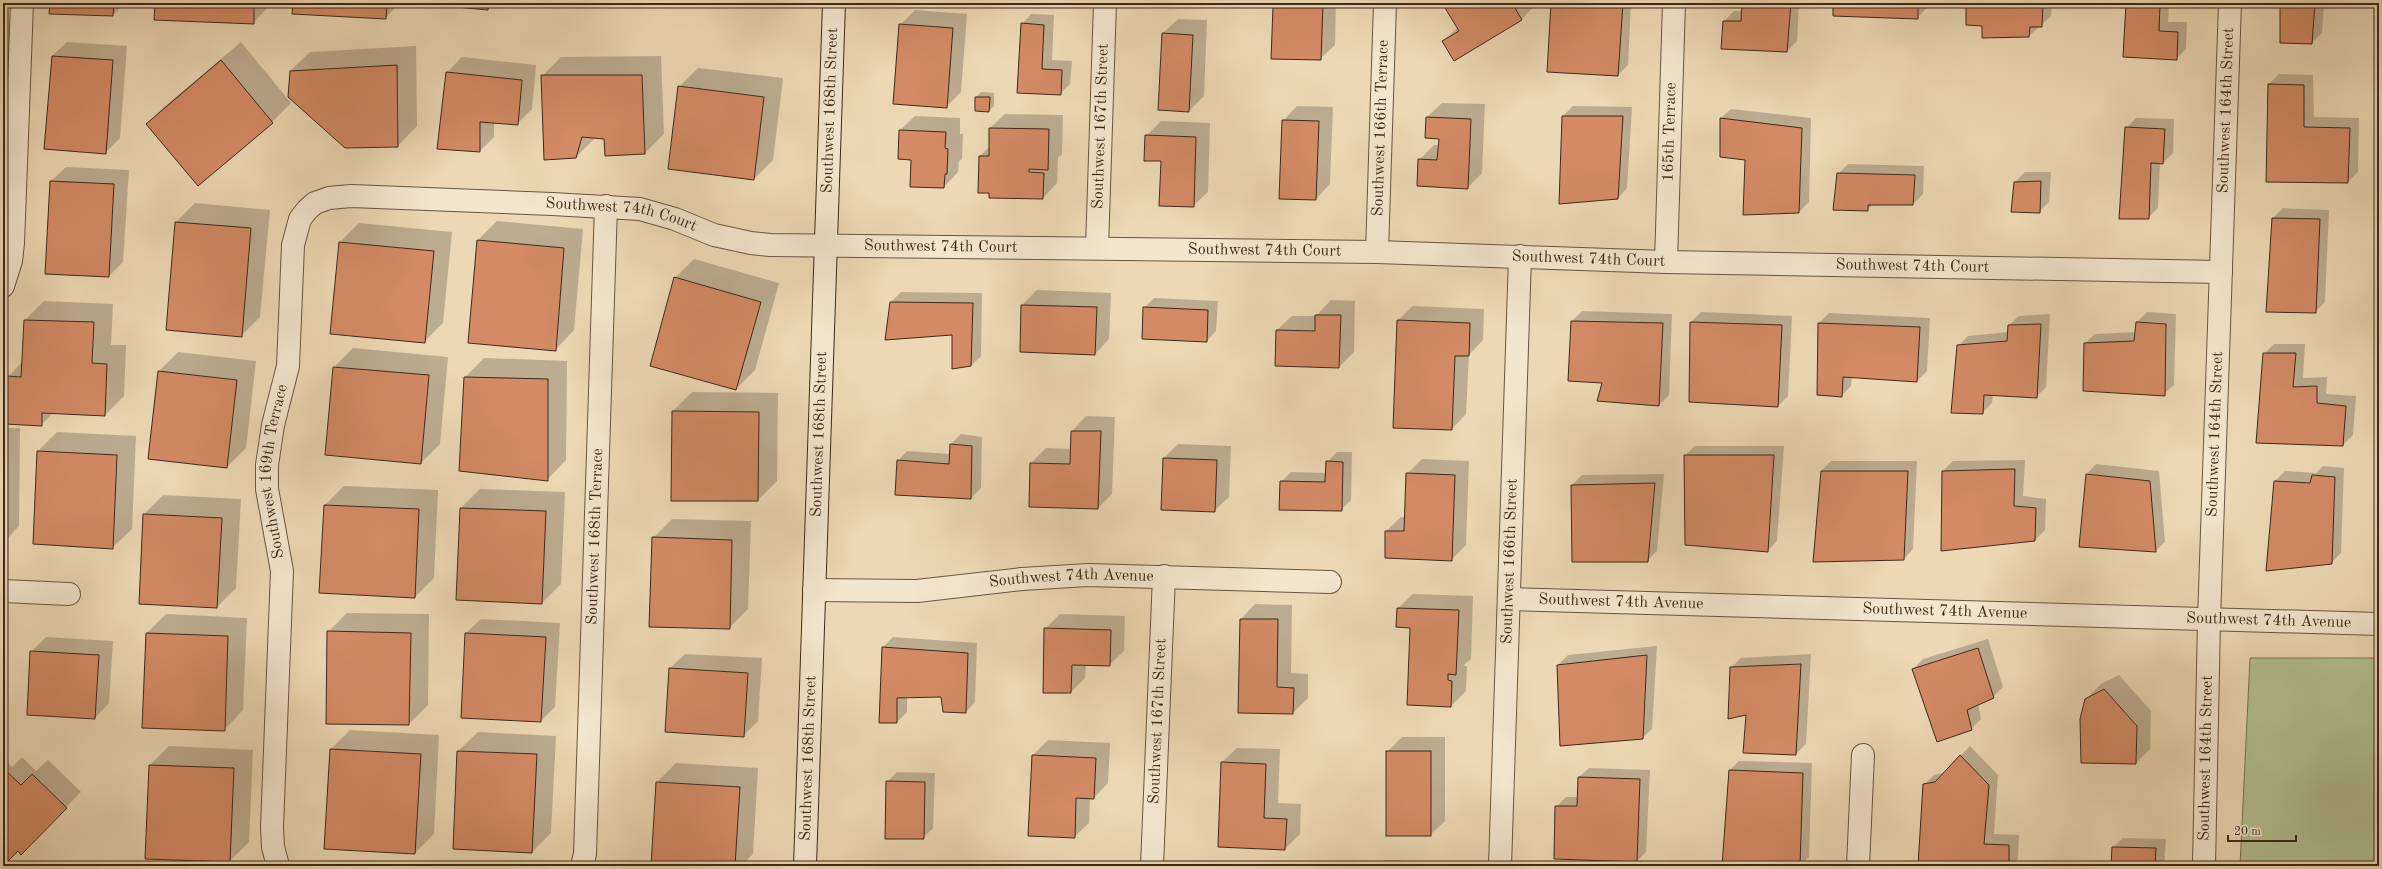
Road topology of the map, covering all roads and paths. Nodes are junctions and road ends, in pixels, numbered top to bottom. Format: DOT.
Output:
graph roads {
  1 [pos="22,3"];
  2 [pos="834,3"];
  3 [pos="1105,3"];
  4 [pos="1385,3"];
  5 [pos="1674,3"];
  6 [pos="2230,3"];
  7 [pos="11,75"];
  8 [pos="315,203"];
  9 [pos="606,206"];
  10 [pos="826,246"];
  11 [pos="1096,248"];
  12 [pos="1378,252"];
  13 [pos="1520,256"];
  14 [pos="1666,262"];
  15 [pos="2221,272"];
  16 [pos="3,286"];
  17 [pos="1164,576"];
  18 [pos="1330,582"];
  19 [pos="814,590"];
  20 [pos="3,591"];
  21 [pos="69,594"];
  22 [pos="1510,599"];
  23 [pos="2209,620"];
  24 [pos="2379,624"];
  25 [pos="1863,755"];
  26 [pos="278,866"];
  27 [pos="582,866"];
  28 [pos="806,866"];
  29 [pos="1152,866"];
  30 [pos="1500,866"];
  31 [pos="1858,866"];
  32 [pos="2204,866"];
  1 -- 7 [label="street"];
  2 -- 10 [label="street, Southwest 168th Street"];
  3 -- 11 [label="street, Southwest 167th Street"];
  4 -- 12 [label="street, Southwest 166th Terrace"];
  5 -- 14 [label="street, 165th Terrace"];
  6 -- 15 [label="street, Southwest 164th Street"];
  7 -- 16 [label="street"];
  8 -- 9 [label="street, Southwest 74th Court"];
  8 -- 26 [label="street, Southwest 169th Terrace"];
  9 -- 10 [label="street, Southwest 74th Court"];
  9 -- 27 [label="street, Southwest 168th Terrace"];
  10 -- 11 [label="street, Southwest 74th Court"];
  10 -- 19 [label="street, Southwest 168th Street"];
  11 -- 12 [label="street, Southwest 74th Court"];
  12 -- 13 [label="street, Southwest 74th Court"];
  13 -- 14 [label="street, Southwest 74th Court"];
  13 -- 22 [label="street, Southwest 166th Street"];
  14 -- 15 [label="street, Southwest 74th Court"];
  15 -- 23 [label="street, Southwest 164th Street"];
  17 -- 18 [label="street, Southwest 74th Avenue"];
  17 -- 19 [label="street, Southwest 74th Avenue"];
  17 -- 29 [label="street, Southwest 167th Street"];
  19 -- 28 [label="street, Southwest 168th Street"];
  20 -- 21 [label="street"];
  22 -- 23 [label="street, Southwest 74th Avenue"];
  22 -- 30 [label="street, Southwest 166th Street"];
  23 -- 24 [label="street, Southwest 74th Avenue"];
  23 -- 32 [label="street, Southwest 164th Street"];
  25 -- 31 [label="street"];
}
